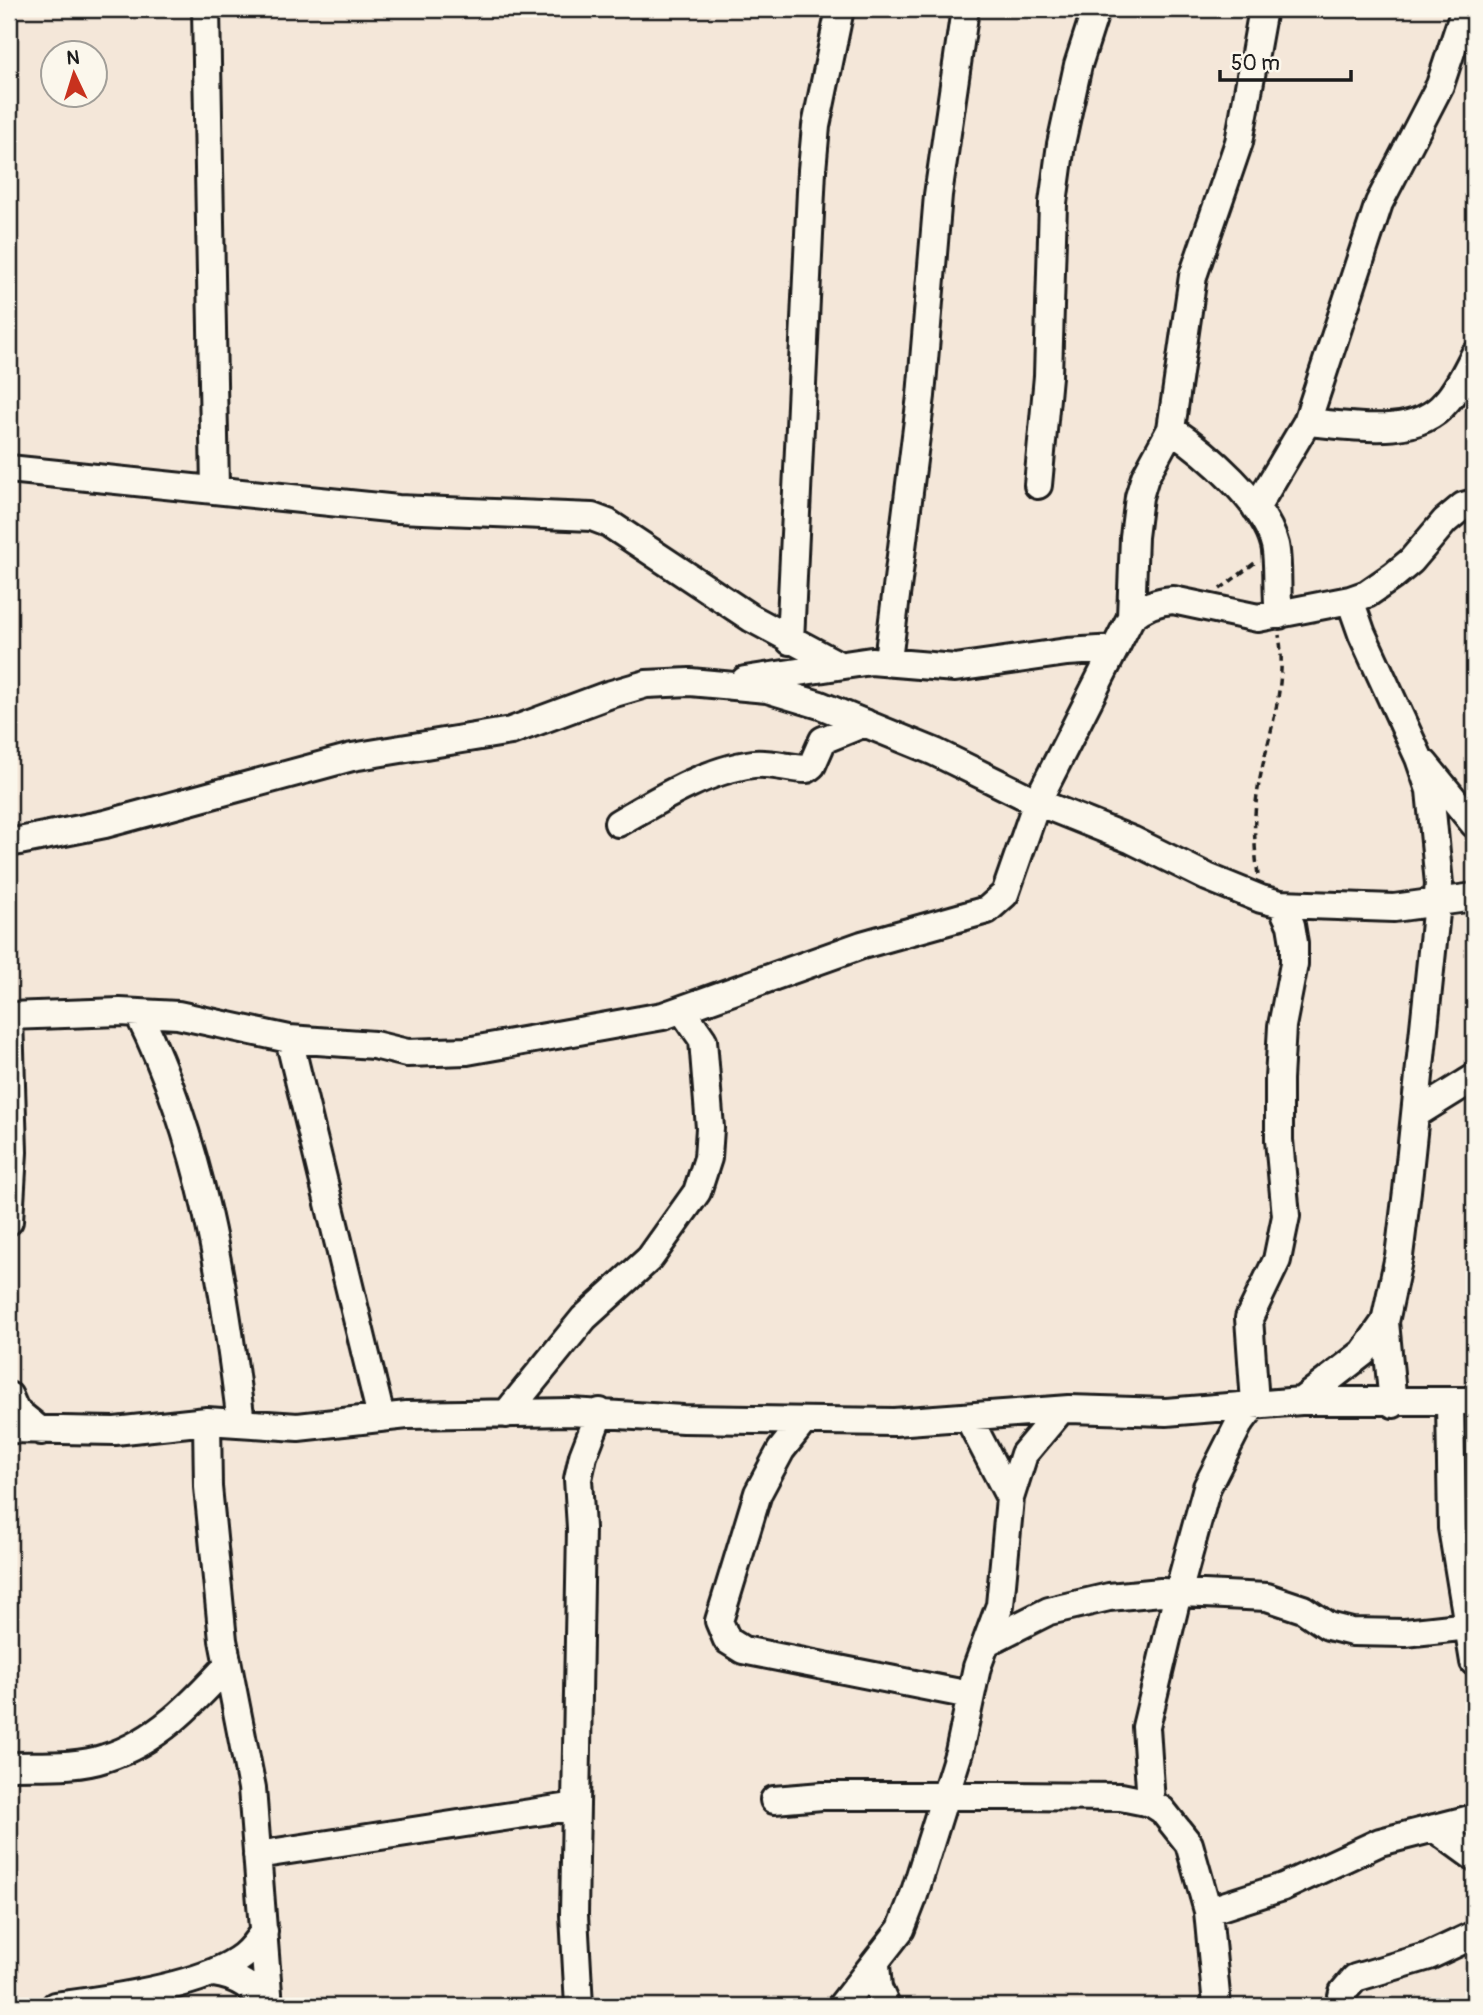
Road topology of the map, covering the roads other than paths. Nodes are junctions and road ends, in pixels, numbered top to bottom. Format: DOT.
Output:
graph roads {
  1 [pos="206,9"];
  2 [pos="840,9"];
  3 [pos="965,9"];
  4 [pos="1096,9"];
  5 [pos="1263,9"];
  6 [pos="1465,9"];
  7 [pos="1474,356"];
  8 [pos="1307,422"];
  9 [pos="1171,429"];
  10 [pos="9,469"];
  11 [pos="1038,485"];
  12 [pos="215,488"];
  13 [pos="1474,503"];
  14 [pos="1256,508"];
  15 [pos="1350,600"];
  16 [pos="1279,615"];
  17 [pos="1131,617"];
  18 [pos="790,641"];
  19 [pos="1115,649"];
  20 [pos="888,660"];
  21 [pos="838,665"];
  22 [pos="716,684"];
  23 [pos="865,723"];
  24 [pos="1419,758"];
  25 [pos="1037,802"];
  26 [pos="618,823"];
  27 [pos="1474,824"];
  28 [pos="9,843"];
  29 [pos="1474,897"];
  30 [pos="1271,902"];
  31 [pos="1439,904"];
  32 [pos="683,1011"];
  33 [pos="138,1013"];
  34 [pos="9,1016"];
  35 [pos="289,1039"];
  36 [pos="1474,1078"];
  37 [pos="1416,1114"];
  38 [pos="9,1221"];
  39 [pos="1385,1322"];
  40 [pos="9,1396"];
  41 [pos="1301,1401"];
  42 [pos="1462,1402"];
  43 [pos="1255,1404"];
  44 [pos="1393,1404"];
  45 [pos="1060,1411"];
  46 [pos="600,1412"];
  47 [pos="506,1415"];
  48 [pos="381,1417"];
  49 [pos="969,1419"];
  50 [pos="804,1421"];
  51 [pos="207,1422"];
  52 [pos="241,1423"];
  53 [pos="9,1429"];
  54 [pos="41,1431"];
  55 [pos="1010,1498"];
  56 [pos="1178,1593"];
  57 [pos="1471,1630"];
  58 [pos="987,1642"];
  59 [pos="1474,1662"];
  60 [pos="228,1665"];
  61 [pos="970,1695"];
  62 [pos="9,1766"];
  63 [pos="946,1798"];
  64 [pos="774,1800"];
  65 [pos="1151,1803"];
  66 [pos="576,1806"];
  67 [pos="1474,1818"];
  68 [pos="1434,1828"];
  69 [pos="257,1855"];
  70 [pos="1474,1857"];
  71 [pos="1209,1911"];
  72 [pos="264,1931"];
  73 [pos="1474,1935"];
  74 [pos="876,1965"];
  75 [pos="214,1973"];
  76 [pos="55,2006"];
  77 [pos="268,2006"];
  78 [pos="579,2006"];
  79 [pos="841,2006"];
  80 [pos="886,2006"];
  81 [pos="1217,2006"];
  82 [pos="1340,2006"];
  1 -- 12 [label="street"];
  2 -- 18 [label="street"];
  3 -- 20 [label="street"];
  4 -- 11 [label="street"];
  5 -- 9 [label="street"];
  6 -- 8 [label="street"];
  7 -- 8 [label="street"];
  8 -- 14 [label="street"];
  9 -- 14 [label="street"];
  9 -- 17 [label="street"];
  10 -- 12 [label="street"];
  12 -- 18 [label="street"];
  13 -- 15 [label="street"];
  14 -- 16 [label="street"];
  15 -- 16 [label="street"];
  15 -- 24 [label="street"];
  16 -- 17 [label="street"];
  17 -- 19 [label="street"];
  18 -- 21 [label="street"];
  19 -- 20 [label="street"];
  19 -- 25 [label="street"];
  20 -- 21 [label="street"];
  21 -- 22 [label="street"];
  22 -- 23 [label="street"];
  22 -- 28 [label="street"];
  23 -- 25 [label="street"];
  23 -- 26 [label="street"];
  24 -- 27 [label="street"];
  24 -- 31 [label="street"];
  25 -- 30 [label="street"];
  25 -- 32 [label="street"];
  29 -- 31 [label="street"];
  30 -- 31 [label="street"];
  30 -- 43 [label="street"];
  31 -- 37 [label="street"];
  32 -- 35 [label="street"];
  32 -- 47 [label="street"];
  33 -- 34 [label="street"];
  33 -- 35 [label="street"];
  33 -- 52 [label="street"];
  34 -- 38 [label="street"];
  35 -- 48 [label="street"];
  36 -- 37 [label="street"];
  37 -- 39 [label="street"];
  39 -- 41 [label="street"];
  39 -- 44 [label="street"];
  40 -- 54 [label="street"];
  41 -- 43 [label="street"];
  41 -- 44 [label="street"];
  42 -- 44 [label="street"];
  42 -- 57 [label="street"];
  43 -- 45 [label="street"];
  43 -- 56 [label="street"];
  45 -- 49 [label="street"];
  45 -- 55 [label="street"];
  46 -- 47 [label="street"];
  46 -- 50 [label="street"];
  46 -- 66 [label="street"];
  47 -- 48 [label="street"];
  48 -- 52 [label="street"];
  49 -- 50 [label="street"];
  49 -- 55 [label="street"];
  50 -- 61 [label="street"];
  51 -- 52 [label="street"];
  51 -- 54 [label="street"];
  51 -- 60 [label="street"];
  53 -- 54 [label="street"];
  55 -- 58 [label="street"];
  56 -- 57 [label="street"];
  56 -- 58 [label="street"];
  56 -- 65 [label="street"];
  57 -- 59 [label="street"];
  58 -- 61 [label="street"];
  60 -- 62 [label="street"];
  60 -- 69 [label="street"];
  61 -- 63 [label="street"];
  63 -- 64 [label="street"];
  63 -- 65 [label="street"];
  63 -- 74 [label="street"];
  65 -- 71 [label="street"];
  66 -- 69 [label="street"];
  66 -- 78 [label="street"];
  67 -- 68 [label="street"];
  68 -- 70 [label="street"];
  68 -- 71 [label="street"];
  69 -- 72 [label="street"];
  71 -- 81 [label="street"];
  72 -- 75 [label="street"];
  72 -- 77 [label="street"];
  73 -- 82 [label="street"];
  74 -- 79 [label="street"];
  74 -- 80 [label="street"];
  75 -- 76 [label="street"];
  75 -- 77 [label="street"];
}
